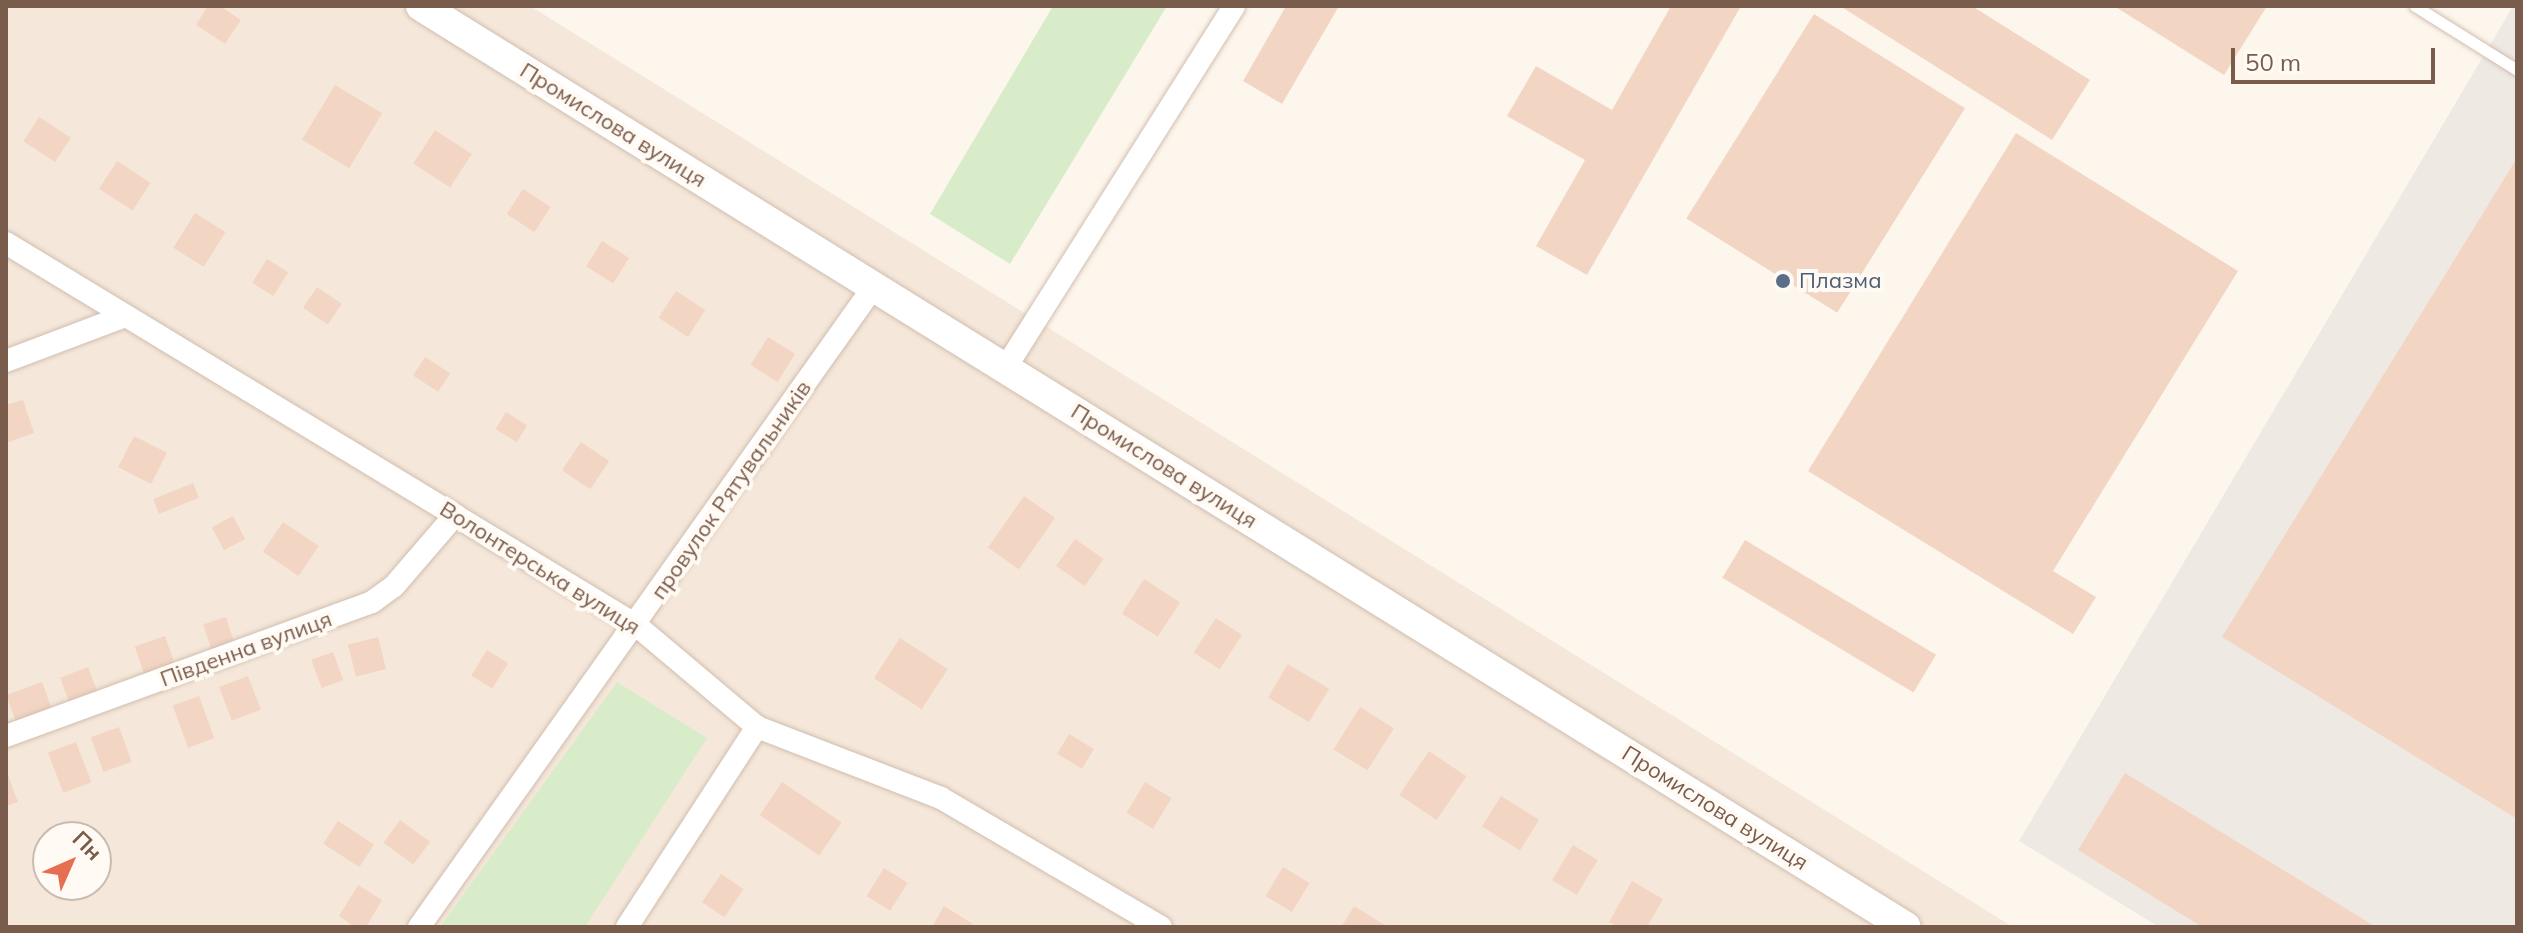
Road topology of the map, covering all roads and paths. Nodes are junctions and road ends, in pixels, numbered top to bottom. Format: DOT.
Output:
graph roads {
  1 [pos="421,6"];
  2 [pos="1234,6"];
  3 [pos="2415,6"];
  4 [pos="2515,64"];
  5 [pos="6,243"];
  6 [pos="874,286"];
  7 [pos="125,316"];
  8 [pos="6,361"];
  9 [pos="1006,367"];
  10 [pos="455,515"];
  11 [pos="636,625"];
  12 [pos="757,727"];
  13 [pos="6,736"];
  14 [pos="419,927"];
  15 [pos="627,927"];
  16 [pos="1161,927"];
  17 [pos="1906,927"];
  1 -- 6 [label="street, Промислова вулиця"];
  2 -- 9 [label="street"];
  3 -- 4 [label="lane"];
  5 -- 7 [label="street, Волонтерська вулиця"];
  6 -- 9 [label="street, Промислова вулиця"];
  6 -- 11 [label="street, провулок Рятувальників"];
  7 -- 8 [label="street"];
  7 -- 10 [label="street, Волонтерська вулиця"];
  9 -- 17 [label="street, Промислова вулиця"];
  10 -- 11 [label="street, Волонтерська вулиця"];
  10 -- 13 [label="street, Південна вулиця"];
  11 -- 12 [label="street, Волонтерська вулиця"];
  11 -- 14 [label="street, провулок Рятувальників"];
  12 -- 15 [label="street"];
  12 -- 16 [label="street, Волонтерська вулиця"];
}
